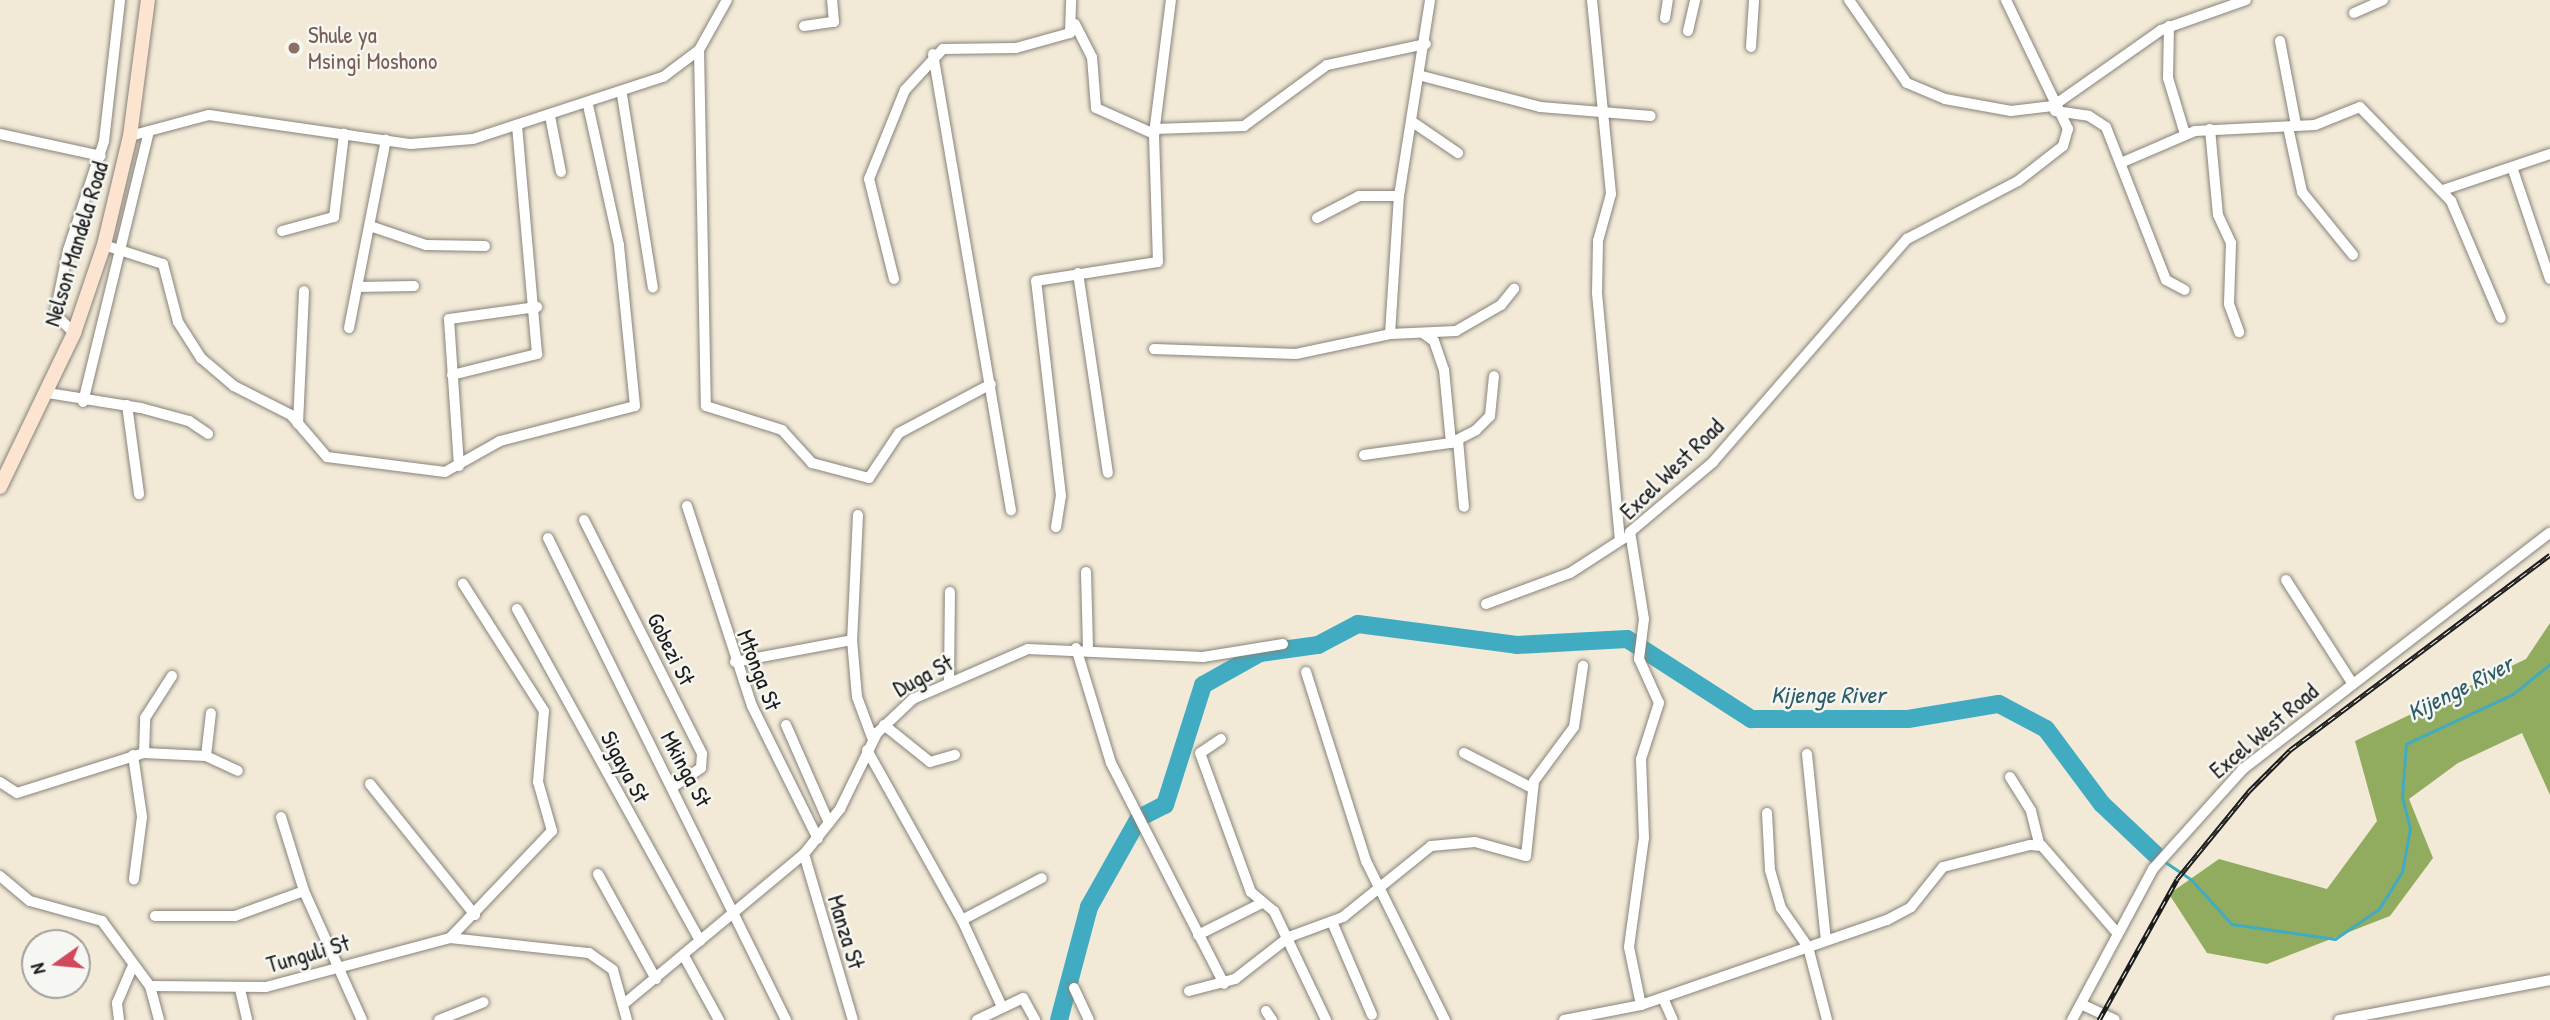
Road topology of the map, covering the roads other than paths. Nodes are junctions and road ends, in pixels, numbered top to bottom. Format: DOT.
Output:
graph roads {
  1 [pos="120,0"];
  2 [pos="148,0"];
  3 [pos="727,0"];
  4 [pos="832,0"];
  5 [pos="1071,0"];
  6 [pos="1171,0"];
  7 [pos="1430,0"];
  8 [pos="1592,0"];
  9 [pos="1668,0"];
  10 [pos="1695,0"];
  11 [pos="1754,0"];
  12 [pos="1849,0"];
  13 [pos="2006,0"];
  14 [pos="2246,0"];
  15 [pos="2384,0"];
  16 [pos="2354,13"];
  17 [pos="1665,18"];
  18 [pos="1075,24"];
  19 [pos="804,26"];
  20 [pos="2169,26"];
  21 [pos="1688,31"];
  22 [pos="2280,40"];
  23 [pos="1426,44"];
  24 [pos="1751,47"];
  25 [pos="699,50"];
  26 [pos="933,54"];
  27 [pos="1422,76"];
  28 [pos="622,95"];
  29 [pos="588,105"];
  30 [pos="2054,108"];
  31 [pos="1602,114"];
  32 [pos="550,116"];
  33 [pos="1651,116"];
  34 [pos="1411,121"];
  35 [pos="517,125"];
  36 [pos="2292,126"];
  37 [pos="2210,129"];
  38 [pos="149,131"];
  39 [pos="1154,132"];
  40 [pos="0,134"];
  41 [pos="344,134"];
  42 [pos="2185,134"];
  43 [pos="130,136"];
  44 [pos="386,140"];
  45 [pos="1458,153"];
  46 [pos="2550,154"];
  47 [pos="101,156"];
  48 [pos="2123,162"];
  49 [pos="2512,167"];
  50 [pos="561,172"];
  51 [pos="2443,190"];
  52 [pos="1399,196"];
  53 [pos="1317,218"];
  54 [pos="370,226"];
  55 [pos="282,231"];
  56 [pos="104,245"];
  57 [pos="485,246"];
  58 [pos="122,249"];
  59 [pos="2353,256"];
  60 [pos="1078,272"];
  61 [pos="894,279"];
  62 [pos="2550,279"];
  63 [pos="414,286"];
  64 [pos="357,287"];
  65 [pos="653,288"];
  66 [pos="1514,289"];
  67 [pos="2185,290"];
  68 [pos="304,291"];
  69 [pos="537,307"];
  70 [pos="2501,318"];
  71 [pos="349,328"];
  72 [pos="2239,332"];
  73 [pos="74,333"];
  74 [pos="1390,334"];
  75 [pos="1424,334"];
  76 [pos="1154,349"];
  77 [pos="452,375"];
  78 [pos="1494,376"];
  79 [pos="991,384"];
  80 [pos="48,393"];
  81 [pos="83,402"];
  82 [pos="127,405"];
  83 [pos="299,424"];
  84 [pos="208,434"];
  85 [pos="1454,441"];
  86 [pos="1364,455"];
  87 [pos="459,467"];
  88 [pos="1108,473"];
  89 [pos="0,487"];
  90 [pos="139,494"];
  91 [pos="687,506"];
  92 [pos="1464,507"];
  93 [pos="1011,510"];
  94 [pos="858,516"];
  95 [pos="584,520"];
  96 [pos="1056,527"];
  97 [pos="2550,533"];
  98 [pos="1625,537"];
  99 [pos="548,538"];
  100 [pos="1086,572"];
  101 [pos="2286,580"];
  102 [pos="463,584"];
  103 [pos="950,592"];
  104 [pos="1486,604"];
  105 [pos="517,609"];
  106 [pos="852,640"];
  107 [pos="1283,644"];
  108 [pos="1076,648"];
  109 [pos="1088,649"];
  110 [pos="735,662"];
  111 [pos="1583,666"];
  112 [pos="1306,672"];
  113 [pos="172,676"];
  114 [pos="949,682"];
  115 [pos="2352,683"];
  116 [pos="211,713"];
  117 [pos="786,725"];
  118 [pos="884,725"];
  119 [pos="1221,739"];
  120 [pos="870,745"];
  121 [pos="145,753"];
  122 [pos="1464,754"];
  123 [pos="1807,754"];
  124 [pos="133,755"];
  125 [pos="955,755"];
  126 [pos="206,756"];
  127 [pos="238,771"];
  128 [pos="2010,777"];
  129 [pos="0,782"];
  130 [pos="370,784"];
  131 [pos="674,786"];
  132 [pos="1532,788"];
  133 [pos="1767,813"];
  134 [pos="281,817"];
  135 [pos="830,823"];
  136 [pos="818,839"];
  137 [pos="2039,844"];
  138 [pos="804,854"];
  139 [pos="598,874"];
  140 [pos="0,876"];
  141 [pos="1042,878"];
  142 [pos="134,879"];
  143 [pos="1379,890"];
  144 [pos="304,891"];
  145 [pos="1262,903"];
  146 [pos="737,914"];
  147 [pos="475,915"];
  148 [pos="155,916"];
  149 [pos="962,920"];
  150 [pos="1332,922"];
  151 [pos="1198,934"];
  152 [pos="2118,934"];
  153 [pos="1289,937"];
  154 [pos="450,938"];
  155 [pos="1826,940"];
  156 [pos="700,941"];
  157 [pos="1808,947"];
  158 [pos="684,956"];
  159 [pos="339,965"];
  160 [pos="132,968"];
  161 [pos="656,979"];
  162 [pos="2550,980"];
  163 [pos="1224,984"];
  164 [pos="150,986"];
  165 [pos="1074,988"];
  166 [pos="240,989"];
  167 [pos="1189,991"];
  168 [pos="1663,998"];
  169 [pos="484,1002"];
  170 [pos="625,1003"];
  171 [pos="1641,1005"];
  172 [pos="2083,1005"];
  173 [pos="1002,1007"];
  174 [pos="1372,1014"];
  175 [pos="119,1020"];
  176 [pos="159,1020"];
  177 [pos="247,1020"];
  178 [pos="362,1020"];
  179 [pos="439,1020"];
  180 [pos="627,1020"];
  181 [pos="719,1020"];
  182 [pos="786,1020"];
  183 [pos="853,1020"];
  184 [pos="976,1020"];
  185 [pos="1035,1020"];
  186 [pos="1089,1020"];
  187 [pos="1326,1020"];
  188 [pos="1445,1020"];
  189 [pos="1564,1020"];
  190 [pos="1674,1020"];
  191 [pos="1826,1020"];
  192 [pos="2071,1020"];
  193 [pos="2115,1020"];
  194 [pos="2339,1020"];
  1 -- 47 [label="street"];
  2 -- 43 [label="main road, Nelson Mandela Road"];
  3 -- 25 [label="street"];
  4 -- 19 [label="street"];
  5 -- 18 [label="street"];
  6 -- 39 [label="street"];
  7 -- 23 [label="street"];
  8 -- 31 [label="street"];
  9 -- 17 [label="street"];
  10 -- 21 [label="street"];
  11 -- 24 [label="street"];
  12 -- 30 [label="street"];
  13 -- 30 [label="street"];
  14 -- 20 [label="street"];
  15 -- 16 [label="street"];
  18 -- 26 [label="street"];
  18 -- 39 [label="street"];
  20 -- 30 [label="street"];
  20 -- 42 [label="street"];
  22 -- 36 [label="street"];
  23 -- 27 [label="street"];
  23 -- 39 [label="street"];
  25 -- 28 [label="street"];
  25 -- 79 [label="street"];
  26 -- 61 [label="street"];
  26 -- 79 [label="street"];
  27 -- 31 [label="street"];
  27 -- 34 [label="street"];
  28 -- 29 [label="street"];
  28 -- 65 [label="street"];
  29 -- 32 [label="street"];
  29 -- 87 [label="street"];
  30 -- 48 [label="street"];
  30 -- 98 [label="street, Excel West Road"];
  31 -- 33 [label="street"];
  31 -- 98 [label="street"];
  32 -- 35 [label="street"];
  32 -- 50 [label="street"];
  34 -- 45 [label="street"];
  34 -- 52 [label="street"];
  35 -- 44 [label="street"];
  35 -- 69 [label="street"];
  36 -- 37 [label="street"];
  36 -- 51 [label="street"];
  36 -- 59 [label="street"];
  37 -- 42 [label="street"];
  37 -- 72 [label="street"];
  38 -- 41 [label="street"];
  38 -- 43 [label="street"];
  38 -- 58 [label="street"];
  39 -- 60 [label="street"];
  40 -- 47 [label="street"];
  41 -- 44 [label="street"];
  41 -- 55 [label="street"];
  42 -- 48 [label="street"];
  43 -- 56 [label="main road, Nelson Mandela Road"];
  44 -- 54 [label="street"];
  46 -- 49 [label="street"];
  47 -- 73 [label="street"];
  48 -- 67 [label="street"];
  49 -- 51 [label="street"];
  49 -- 62 [label="street"];
  51 -- 70 [label="street"];
  52 -- 53 [label="street"];
  52 -- 74 [label="street"];
  54 -- 57 [label="street"];
  54 -- 64 [label="street"];
  56 -- 58 [label="street"];
  56 -- 73 [label="main road, Nelson Mandela Road"];
  58 -- 81 [label="street"];
  58 -- 83 [label="street"];
  60 -- 88 [label="street"];
  60 -- 96 [label="street"];
  63 -- 64 [label="street"];
  64 -- 71 [label="street"];
  66 -- 75 [label="street"];
  68 -- 83 [label="street"];
  69 -- 77 [label="street"];
  69 -- 77 [label="street"];
  73 -- 80 [label="main road, Nelson Mandela Road"];
  74 -- 75 [label="street"];
  74 -- 76 [label="street"];
  75 -- 85 [label="street"];
  77 -- 87 [label="street"];
  78 -- 85 [label="street"];
  79 -- 93 [label="street"];
  80 -- 81 [label="street"];
  80 -- 89 [label="main road, Nelson Mandela Road"];
  81 -- 82 [label="street"];
  82 -- 84 [label="street"];
  82 -- 90 [label="street"];
  83 -- 87 [label="street"];
  85 -- 86 [label="street"];
  85 -- 92 [label="street"];
  91 -- 110 [label="street, Mtonga St"];
  94 -- 106 [label="street"];
  95 -- 131 [label="street, Gobezi St"];
  97 -- 115 [label="street, Excel West Road"];
  98 -- 104 [label="street"];
  98 -- 171 [label="street, Excel West Road"];
  99 -- 131 [label="street, Mkinga St"];
  100 -- 109 [label="street"];
  101 -- 115 [label="street"];
  102 -- 147 [label="street"];
  103 -- 114 [label="street"];
  105 -- 156 [label="street, Sigaya St"];
  106 -- 110 [label="street"];
  106 -- 120 [label="street"];
  107 -- 109 [label="street, Duga St"];
  108 -- 109 [label="street, Duga St"];
  108 -- 114 [label="street, Duga St"];
  108 -- 151 [label="street"];
  110 -- 136 [label="street, Mtonga St"];
  111 -- 132 [label="street"];
  112 -- 143 [label="street"];
  113 -- 121 [label="street"];
  114 -- 118 [label="street, Duga St"];
  115 -- 152 [label="street, Excel West Road"];
  116 -- 126 [label="street"];
  117 -- 135 [label="street"];
  118 -- 120 [label="street, Duga St"];
  118 -- 125 [label="street"];
  119 -- 145 [label="street"];
  120 -- 135 [label="street, Duga St"];
  120 -- 149 [label="street"];
  121 -- 124 [label="street"];
  121 -- 126 [label="street"];
  122 -- 132 [label="street"];
  123 -- 155 [label="street"];
  124 -- 129 [label="street"];
  124 -- 142 [label="street"];
  126 -- 127 [label="street"];
  128 -- 137 [label="street"];
  130 -- 147 [label="street"];
  131 -- 146 [label="street, Mkinga St"];
  132 -- 143 [label="street"];
  133 -- 157 [label="street"];
  134 -- 144 [label="street"];
  135 -- 136 [label="street, Duga St"];
  136 -- 138 [label="street, Duga St"];
  137 -- 152 [label="street"];
  137 -- 155 [label="street"];
  138 -- 146 [label="street, Duga St"];
  138 -- 183 [label="street, Manza St"];
  139 -- 161 [label="street"];
  140 -- 160 [label="street"];
  141 -- 149 [label="street"];
  143 -- 150 [label="street"];
  143 -- 188 [label="street"];
  144 -- 148 [label="street"];
  144 -- 159 [label="street"];
  145 -- 151 [label="street"];
  145 -- 153 [label="street"];
  146 -- 156 [label="street, Duga St"];
  146 -- 182 [label="street, Mkinga St"];
  147 -- 154 [label="street"];
  149 -- 173 [label="street"];
  150 -- 153 [label="street"];
  150 -- 174 [label="street"];
  151 -- 163 [label="street"];
  152 -- 172 [label="street, Excel West Road"];
  153 -- 163 [label="street"];
  153 -- 187 [label="street"];
  154 -- 159 [label="street, Tunguli St"];
  154 -- 170 [label="street, Tunguli St"];
  155 -- 157 [label="street"];
  156 -- 158 [label="street, Duga St"];
  157 -- 168 [label="street"];
  157 -- 191 [label="street"];
  158 -- 161 [label="street, Duga St"];
  158 -- 181 [label="street"];
  159 -- 166 [label="street, Tunguli St"];
  159 -- 178 [label="street"];
  160 -- 164 [label="street"];
  160 -- 175 [label="street"];
  161 -- 170 [label="street, Duga St"];
  162 -- 194 [label="street"];
  163 -- 167 [label="street"];
  164 -- 166 [label="street, Tunguli St"];
  164 -- 176 [label="street"];
  165 -- 186 [label="street"];
  166 -- 177 [label="street"];
  168 -- 171 [label="street"];
  168 -- 190 [label="street"];
  169 -- 179 [label="street"];
  170 -- 180 [label="street, Tunguli St"];
  171 -- 189 [label="street"];
  172 -- 192 [label="street, Excel West Road"];
  172 -- 193 [label="street"];
  173 -- 184 [label="street"];
  173 -- 185 [label="street"];
}
